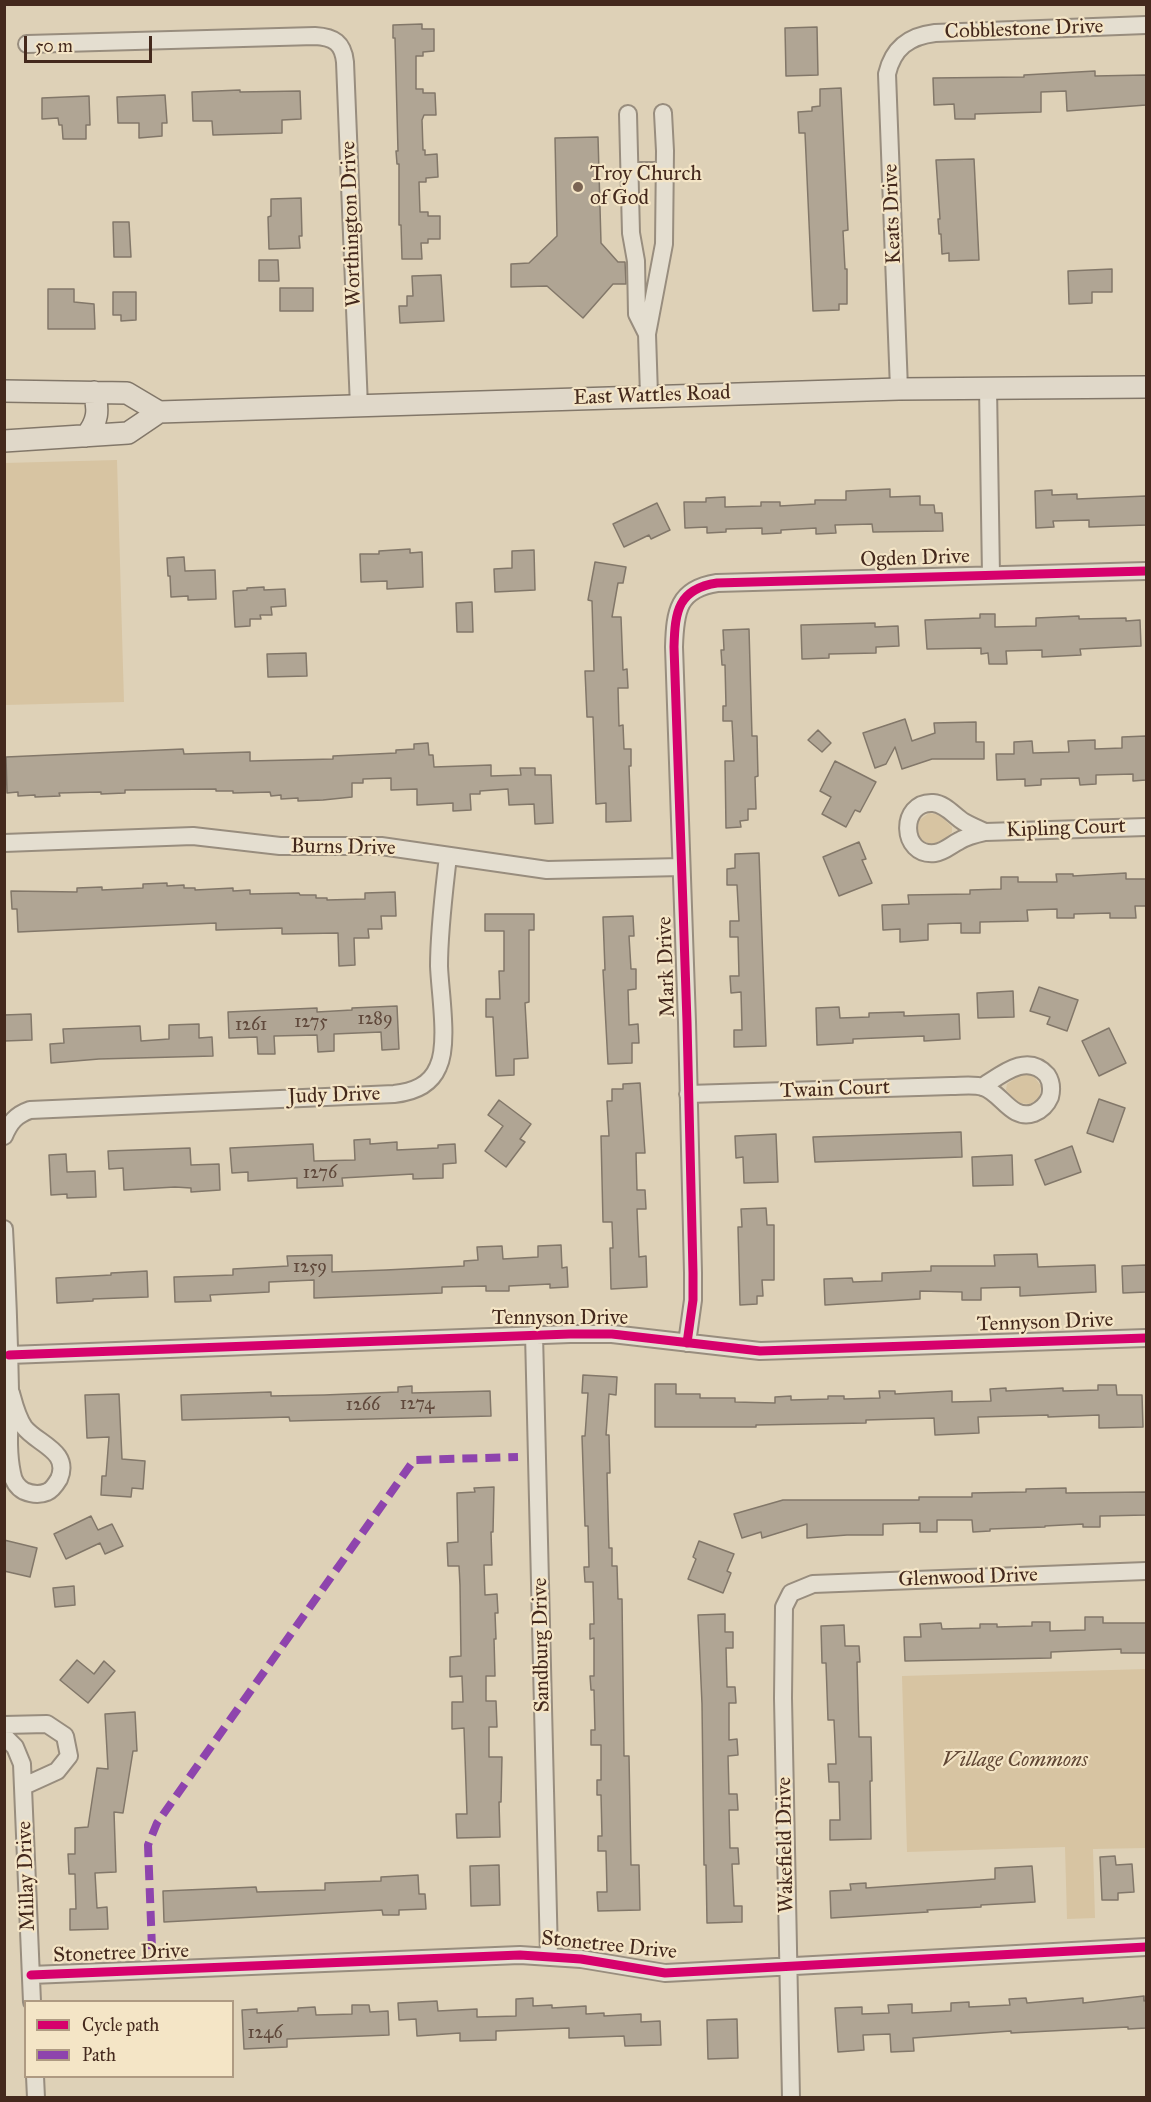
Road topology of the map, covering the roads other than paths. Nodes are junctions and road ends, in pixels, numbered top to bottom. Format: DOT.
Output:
graph roads {
  1 [pos="1146,25"];
  2 [pos="27,44"];
  3 [pos="903,44"];
  4 [pos="663,113"];
  5 [pos="628,114"];
  6 [pos="630,171"];
  7 [pos="665,171"];
  8 [pos="647,334"];
  9 [pos="988,387"];
  10 [pos="1146,387"];
  11 [pos="899,389"];
  12 [pos="4,391"];
  13 [pos="94,392"];
  14 [pos="649,395"];
  15 [pos="359,407"];
  16 [pos="159,412"];
  17 [pos="86,436"];
  18 [pos="4,441"];
  19 [pos="1146,571"];
  20 [pos="991,575"];
  21 [pos="687,594"];
  22 [pos="1146,827"];
  23 [pos="985,832"];
  24 [pos="4,843"];
  25 [pos="448,856"];
  26 [pos="681,867"];
  27 [pos="982,1087"];
  28 [pos="688,1094"];
  29 [pos="8,1129"];
  30 [pos="4,1229"];
  31 [pos="534,1334"];
  32 [pos="1146,1338"];
  33 [pos="687,1342"];
  34 [pos="9,1355"];
  35 [pos="10,1393"];
  36 [pos="1146,1571"];
  37 [pos="791,1593"];
  38 [pos="4,1725"];
  39 [pos="10,1741"];
  40 [pos="24,1786"];
  41 [pos="1146,1947"];
  42 [pos="549,1956"];
  43 [pos="788,1967"];
  44 [pos="31,1975"];
  45 [pos="32,2000"];
  46 [pos="35,2078"];
  47 [pos="36,2097"];
  48 [pos="791,2097"];
  1 -- 3 [label="street, Cobblestone Drive"];
  2 -- 15 [label="street, Worthington Drive"];
  3 -- 11 [label="street, Keats Drive"];
  4 -- 7 [label="street"];
  5 -- 6 [label="street"];
  6 -- 7 [label="street"];
  6 -- 8 [label="street"];
  7 -- 8 [label="street"];
  8 -- 14 [label="street"];
  9 -- 10 [label="main road, East Wattles Road"];
  9 -- 11 [label="main road, East Wattles Road"];
  9 -- 20 [label="street"];
  11 -- 14 [label="main road, East Wattles Road"];
  12 -- 13 [label="main road"];
  13 -- 16 [label="main road"];
  13 -- 17 [label="main road"];
  14 -- 15 [label="main road, East Wattles Road"];
  15 -- 16 [label="main road, East Wattles Road"];
  16 -- 17 [label="main road"];
  17 -- 18 [label="main road"];
  19 -- 20 [label="street, Ogden Drive"];
  20 -- 21 [label="street, Ogden Drive"];
  21 -- 26 [label="street, Mark Drive"];
  22 -- 23 [label="street, Kipling Court"];
  24 -- 25 [label="street, Burns Drive"];
  25 -- 26 [label="street, Burns Drive"];
  25 -- 29 [label="street, Judy Drive"];
  26 -- 28 [label="street, Mark Drive"];
  27 -- 28 [label="street, Twain Court"];
  28 -- 33 [label="street, Mark Drive"];
  30 -- 34 [label="street"];
  31 -- 33 [label="street, Tennyson Drive"];
  31 -- 34 [label="street, Tennyson Drive"];
  31 -- 42 [label="street, Sandburg Drive"];
  32 -- 33 [label="street, Tennyson Drive"];
  34 -- 35 [label="street"];
  35 -- 35 [label="street"];
  36 -- 37 [label="street, Glenwood Drive"];
  37 -- 43 [label="street, Wakefield Drive"];
  38 -- 40 [label="street"];
  39 -- 40 [label="street, Millay Drive"];
  40 -- 44 [label="street, Millay Drive"];
  41 -- 43 [label="street, Stonetree Drive"];
  42 -- 43 [label="street, Stonetree Drive"];
  42 -- 44 [label="street, Stonetree Drive"];
  43 -- 48 [label="street, Wakefield Drive"];
  44 -- 45 [label="street, Millay Drive"];
  46 -- 47 [label="street"];
}
